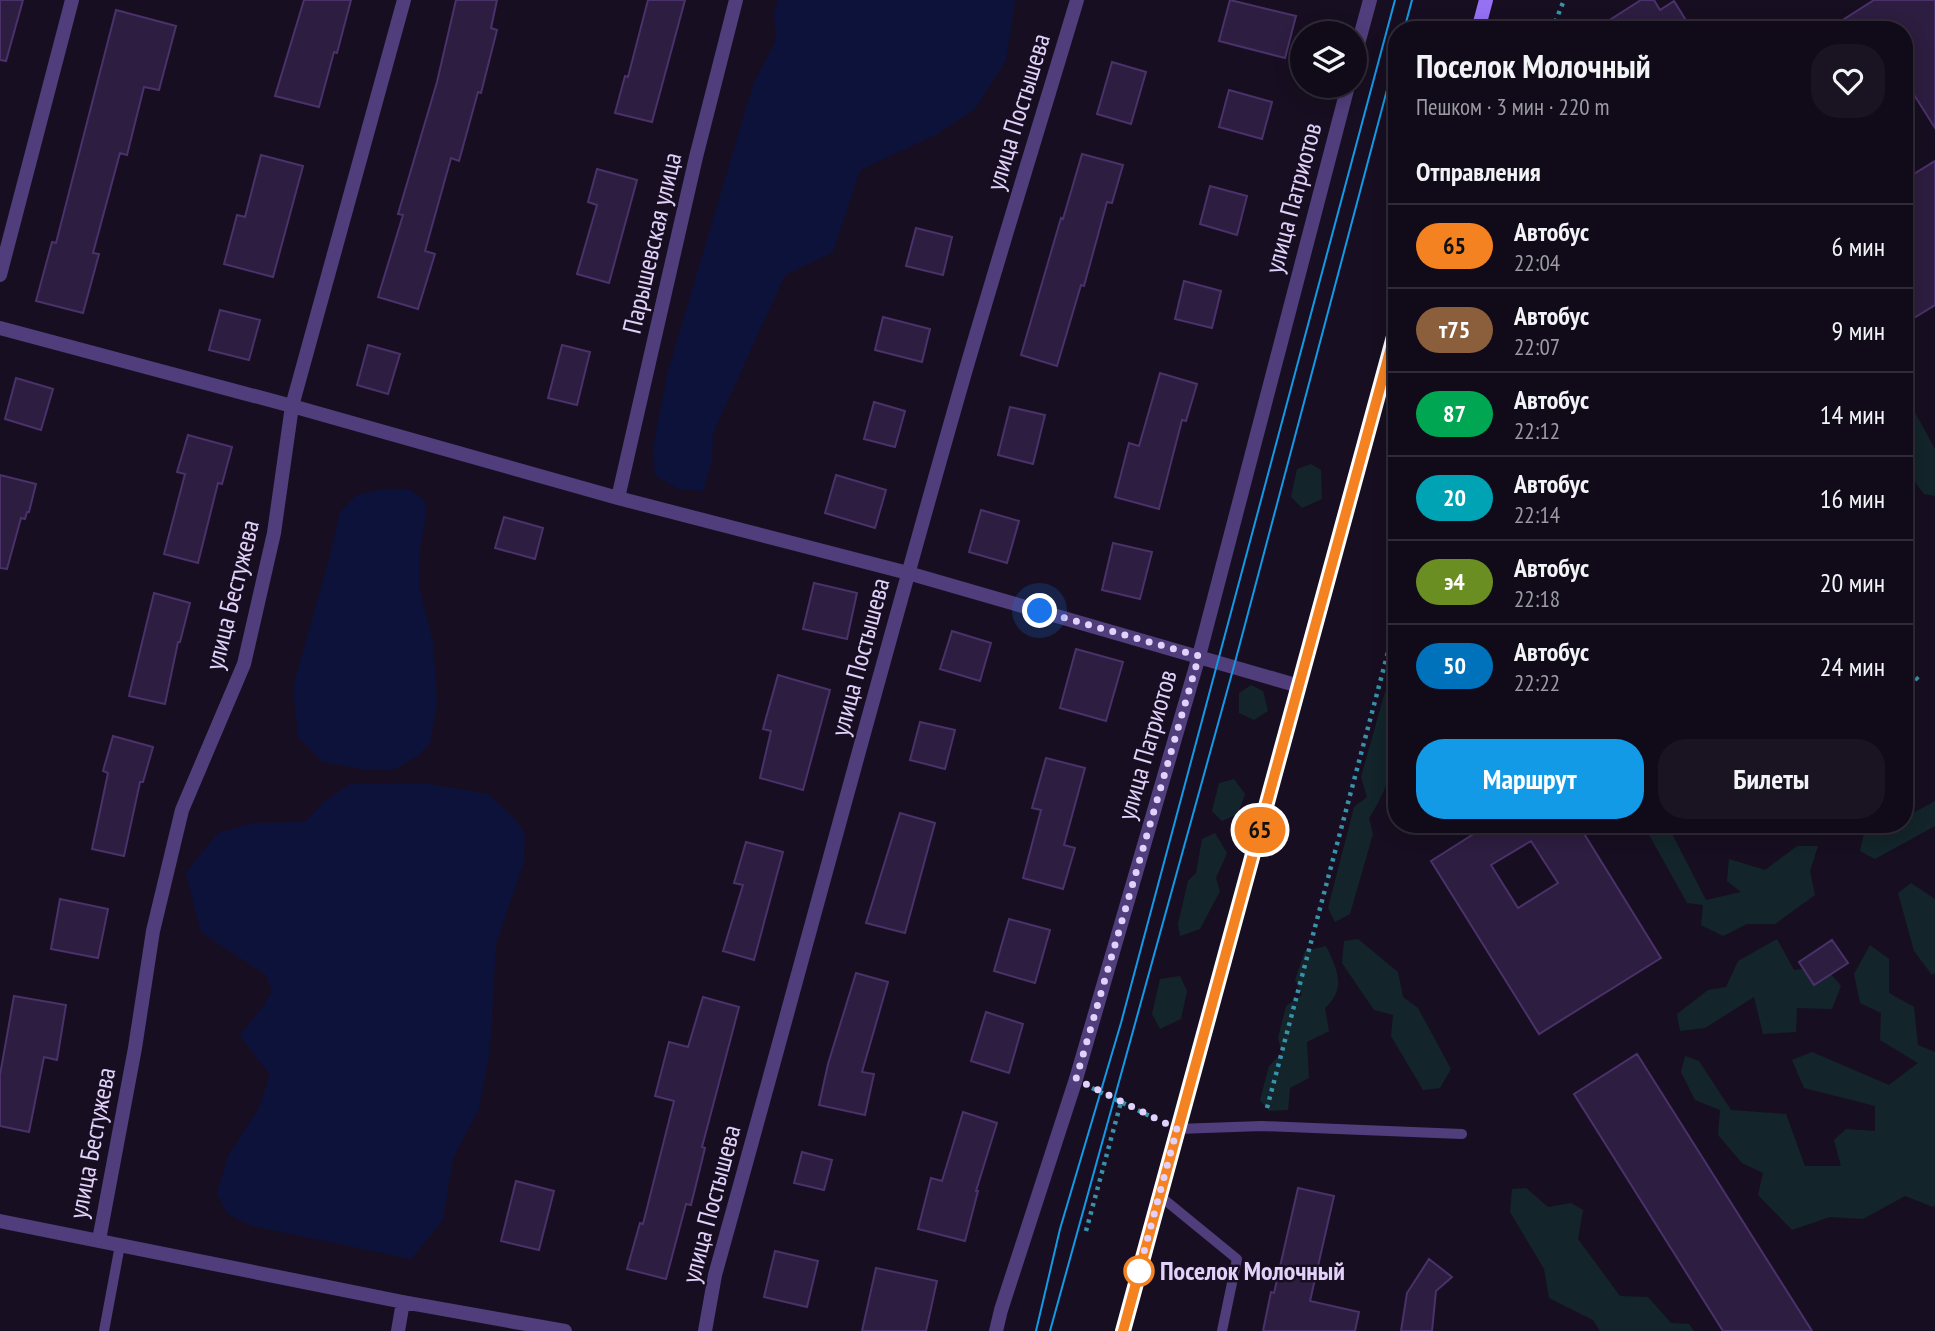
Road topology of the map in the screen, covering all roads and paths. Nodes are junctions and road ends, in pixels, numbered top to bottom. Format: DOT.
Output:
graph roads {
  1 [pos="72,0"];
  2 [pos="404,0"];
  3 [pos="736,0"];
  4 [pos="1077,0"];
  5 [pos="1370,0"];
  6 [pos="1486,0"];
  7 [pos="1564,0"];
  8 [pos="1364,21"];
  9 [pos="1480,21"];
  10 [pos="1556,21"];
  11 [pos="1345,98"];
  12 [pos="0,275"];
  13 [pos="0,328"];
  14 [pos="1388,359"];
  15 [pos="292,406"];
  16 [pos="618,498"];
  17 [pos="908,573"];
  18 [pos="1388,652"];
  19 [pos="1199,656"];
  20 [pos="1913,675"];
  21 [pos="1920,682"];
  22 [pos="1300,686"];
  23 [pos="1076,1079"];
  24 [pos="1121,1102"];
  25 [pos="1262,1126"];
  26 [pos="1177,1129"];
  27 [pos="1462,1134"];
  28 [pos="1160,1196"];
  29 [pos="0,1221"];
  30 [pos="1086,1231"];
  31 [pos="99,1240"];
  32 [pos="120,1245"];
  33 [pos="403,1302"];
  34 [pos="104,1331"];
  35 [pos="398,1331"];
  36 [pos="565,1331"];
  37 [pos="705,1331"];
  38 [pos="996,1331"];
  39 [pos="1123,1331"];
  40 [pos="1223,1331"];
  1 -- 12 [label="street"];
  2 -- 15 [label="street, улица Бестужева"];
  3 -- 16 [label="street, Парышевская улица"];
  4 -- 17 [label="street, улица Постышева"];
  5 -- 8 [label="street"];
  6 -- 9 [label="main road"];
  7 -- 10 [label="path"];
  11 -- 19 [label="street, улица Патриотов"];
  13 -- 15 [label="street"];
  14 -- 22 [label="main road"];
  15 -- 16 [label="street"];
  15 -- 31 [label="street, улица Бестужева"];
  16 -- 17 [label="street"];
  17 -- 19 [label="street"];
  17 -- 37 [label="street, улица Постышева"];
  18 -- 25 [label="path"];
  19 -- 22 [label="street"];
  19 -- 23 [label="street, улица Патриотов"];
  20 -- 21 [label="path"];
  22 -- 26 [label="main road"];
  23 -- 24 [label="path"];
  23 -- 38 [label="street, улица Патриотов"];
  24 -- 26 [label="path"];
  24 -- 30 [label="path"];
  25 -- 26 [label="lane"];
  25 -- 27 [label="lane"];
  26 -- 28 [label="main road"];
  28 -- 39 [label="main road"];
  28 -- 40 [label="lane"];
  29 -- 31 [label="street"];
  31 -- 32 [label="street"];
  32 -- 33 [label="street"];
  32 -- 34 [label="lane"];
  33 -- 35 [label="street"];
  33 -- 36 [label="street"];
}
